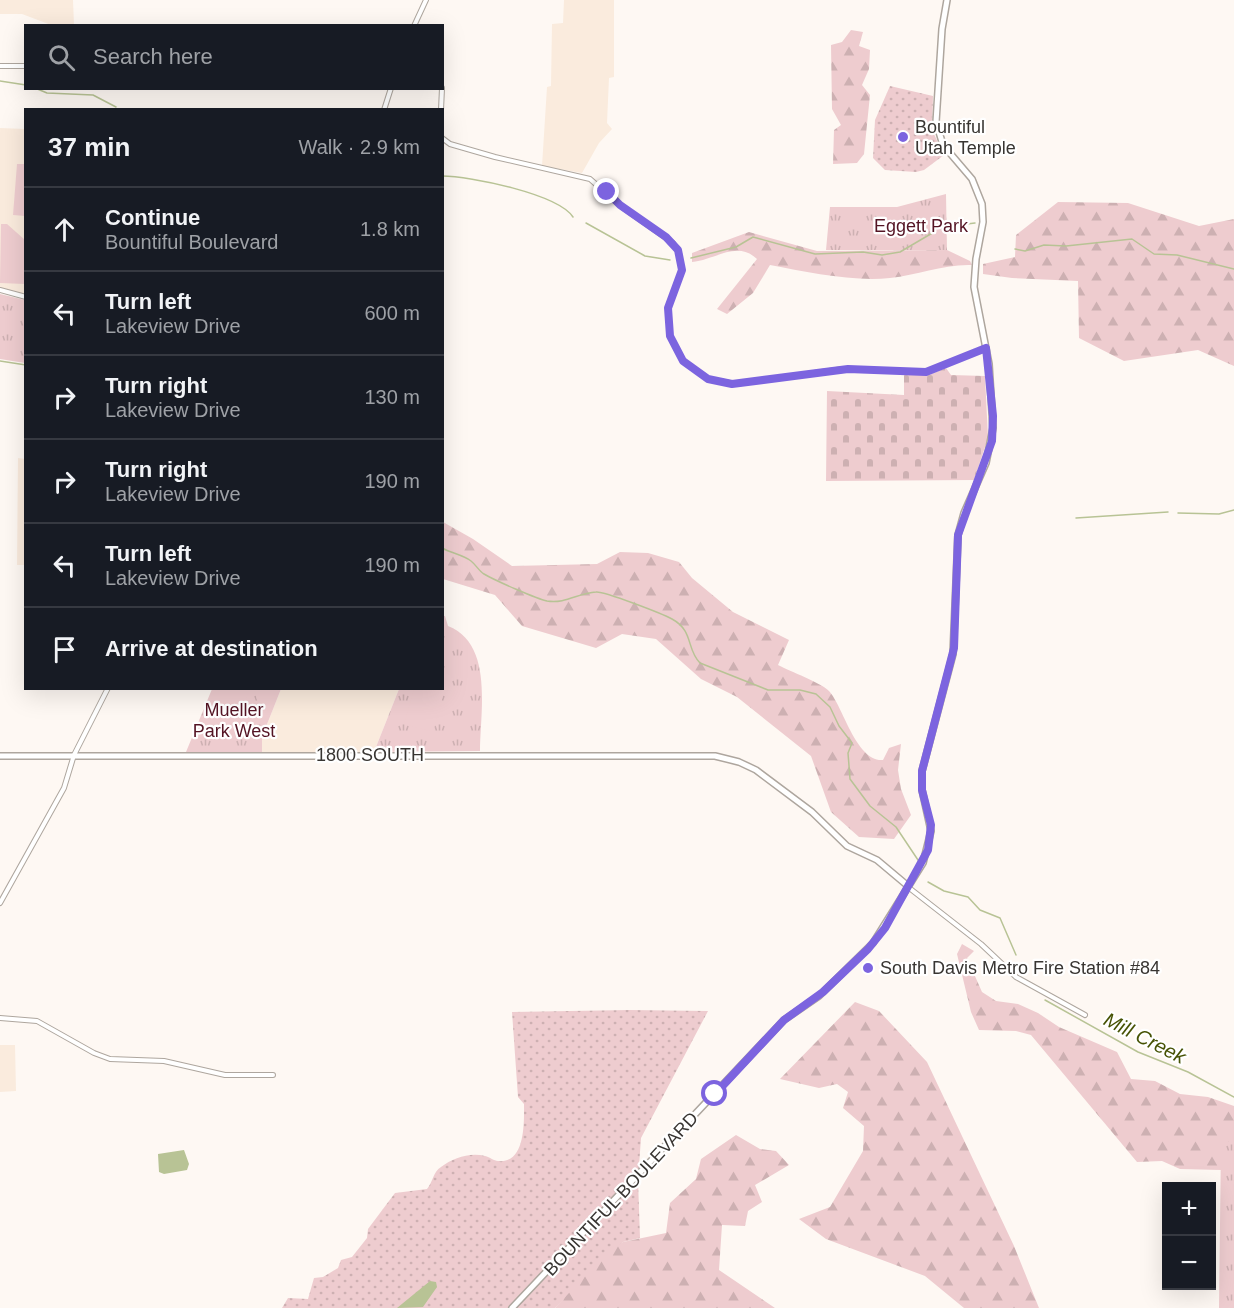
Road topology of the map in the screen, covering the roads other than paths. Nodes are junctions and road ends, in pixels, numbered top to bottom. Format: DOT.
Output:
graph roads {
  1 [pos="426,0"];
  2 [pos="947,0"];
  3 [pos="415,24"];
  4 [pos="0,66"];
  5 [pos="24,66"];
  6 [pos="390,90"];
  7 [pos="442,90"];
  8 [pos="385,108"];
  9 [pos="441,108"];
  10 [pos="444,140"];
  11 [pos="0,290"];
  12 [pos="24,296"];
  13 [pos="986,348"];
  14 [pos="107,690"];
  15 [pos="0,756"];
  16 [pos="74,756"];
  17 [pos="908,886"];
  18 [pos="0,903"];
  19 [pos="1085,1015"];
  20 [pos="0,1018"];
  21 [pos="273,1075"];
  22 [pos="512,1308"];
  1 -- 3 [label="street"];
  2 -- 13 [label="main road, BOUNTIFUL BOULEVARD"];
  4 -- 5 [label="street"];
  6 -- 8 [label="street"];
  7 -- 9 [label="street"];
  10 -- 13 [label="street"];
  11 -- 12 [label="street"];
  13 -- 17 [label="main road, BOUNTIFUL BOULEVARD"];
  14 -- 16 [label="street"];
  15 -- 16 [label="main road, 1800 SOUTH"];
  16 -- 17 [label="main road, 1800 SOUTH"];
  16 -- 18 [label="street"];
  17 -- 19 [label="street"];
  17 -- 22 [label="main road, BOUNTIFUL BOULEVARD"];
  20 -- 21 [label="street"];
}
